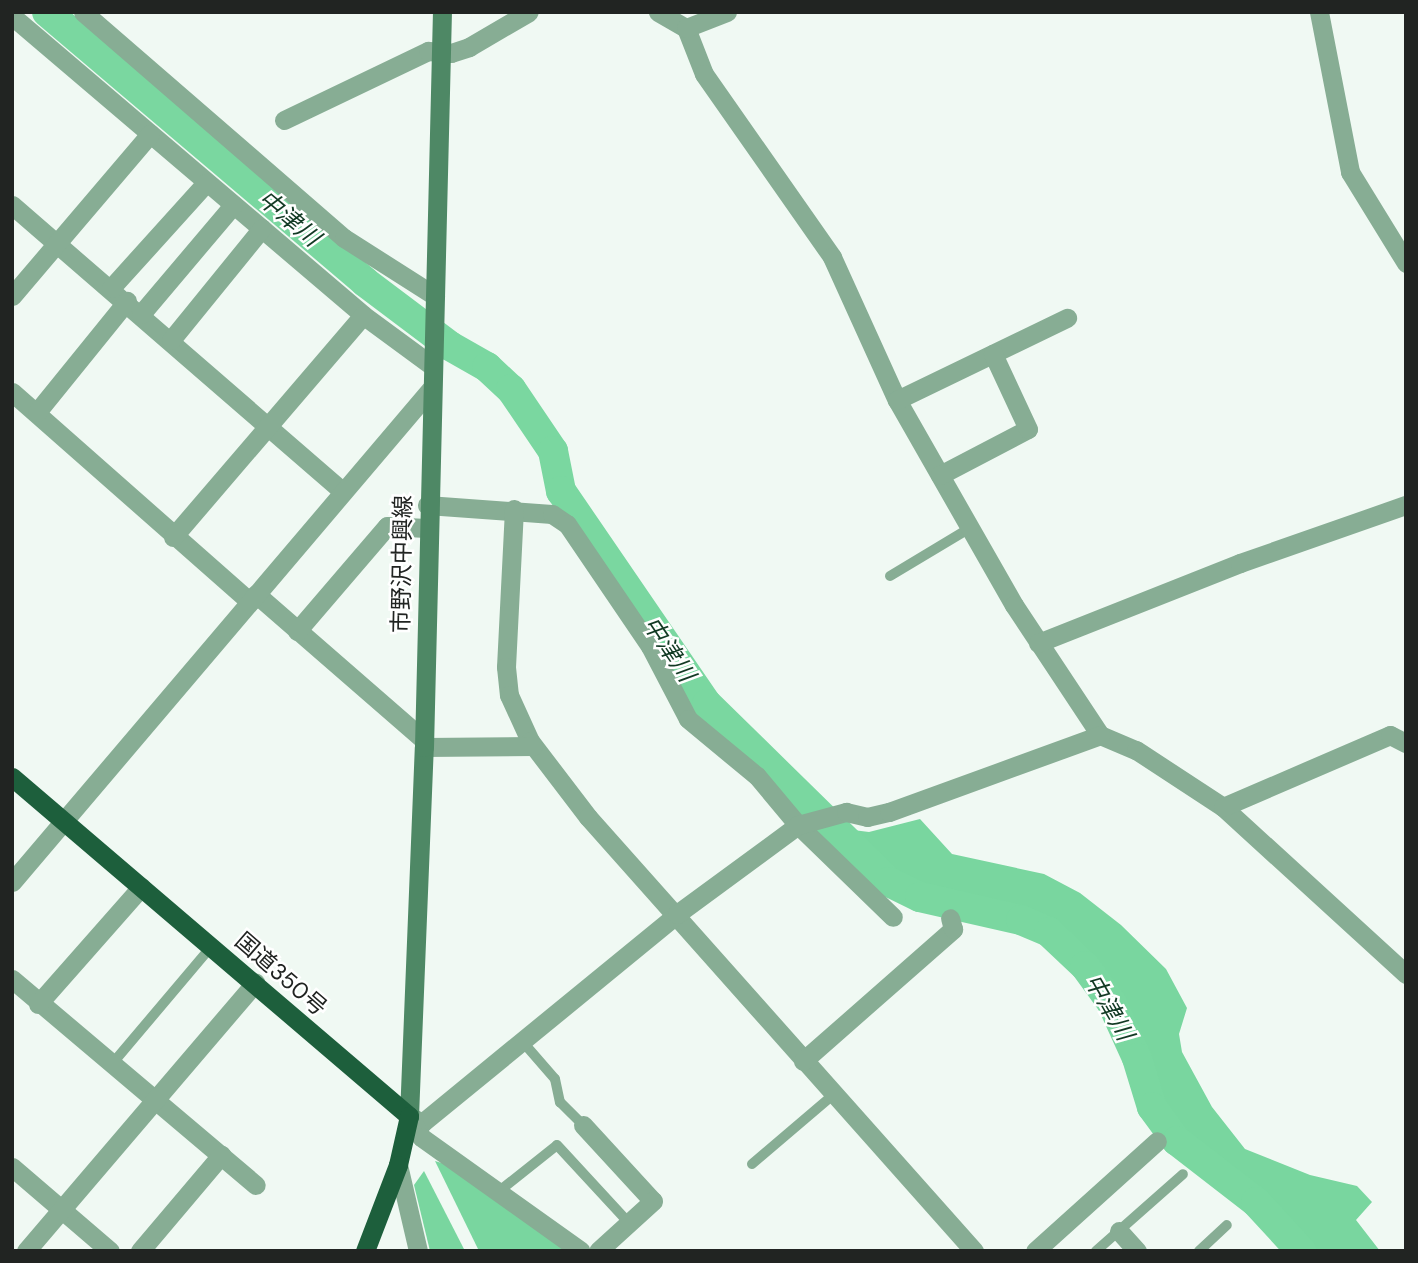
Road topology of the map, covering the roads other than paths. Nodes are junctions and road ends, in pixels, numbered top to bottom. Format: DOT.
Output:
graph roads {
  1 [pos="83,12"];
  2 [pos="442,12"];
  3 [pos="529,12"];
  4 [pos="658,12"];
  5 [pos="727,12"];
  6 [pos="1319,12"];
  7 [pos="12,16"];
  8 [pos="686,27"];
  9 [pos="441,53"];
  10 [pos="284,120"];
  11 [pos="150,134"];
  12 [pos="206,183"];
  13 [pos="12,205"];
  14 [pos="233,205"];
  15 [pos="262,228"];
  16 [pos="57,243"];
  17 [pos="1406,263"];
  18 [pos="111,288"];
  19 [pos="12,296"];
  20 [pos="435,300"];
  21 [pos="134,308"];
  22 [pos="363,315"];
  23 [pos="1067,318"];
  24 [pos="171,340"];
  25 [pos="993,354"];
  26 [pos="432,358"];
  27 [pos="430,390"];
  28 [pos="12,392"];
  29 [pos="897,401"];
  30 [pos="37,412"];
  31 [pos="268,424"];
  32 [pos="940,475"];
  33 [pos="342,491"];
  34 [pos="427,505"];
  35 [pos="1406,505"];
  36 [pos="514,509"];
  37 [pos="426,528"];
  38 [pos="970,528"];
  39 [pos="173,537"];
  40 [pos="890,576"];
  41 [pos="253,598"];
  42 [pos="297,631"];
  43 [pos="1038,643"];
  44 [pos="1100,735"];
  45 [pos="424,743"];
  46 [pos="1406,743"];
  47 [pos="533,746"];
  48 [pos="12,777"];
  49 [pos="1223,807"];
  50 [pos="65,821"];
  51 [pos="798,825"];
  52 [pos="12,882"];
  53 [pos="141,887"];
  54 [pos="677,914"];
  55 [pos="893,917"];
  56 [pos="950,918"];
  57 [pos="211,947"];
  58 [pos="1406,974"];
  59 [pos="12,979"];
  60 [pos="255,983"];
  61 [pos="38,1003"];
  62 [pos="522,1041"];
  63 [pos="803,1061"];
  64 [pos="111,1064"];
  65 [pos="833,1095"];
  66 [pos="155,1100"];
  67 [pos="409,1116"];
  68 [pos="583,1125"];
  69 [pos="1157,1141"];
  70 [pos="221,1155"];
  71 [pos="752,1164"];
  72 [pos="398,1165"];
  73 [pos="12,1167"];
  74 [pos="1183,1174"];
  75 [pos="256,1185"];
  76 [pos="498,1192"];
  77 [pos="62,1208"];
  78 [pos="629,1223"];
  79 [pos="1227,1225"];
  80 [pos="1119,1231"];
  81 [pos="26,1251"];
  82 [pos="110,1251"];
  83 [pos="140,1251"];
  84 [pos="365,1251"];
  85 [pos="418,1251"];
  86 [pos="582,1251"];
  87 [pos="598,1251"];
  88 [pos="974,1251"];
  89 [pos="1035,1251"];
  90 [pos="1096,1251"];
  91 [pos="1137,1251"];
  92 [pos="1199,1251"];
  1 -- 20 [label="street"];
  2 -- 9 [label="main road, 市野沢中興線"];
  3 -- 9 [label="street"];
  4 -- 8 [label="street"];
  5 -- 8 [label="street"];
  6 -- 17 [label="street"];
  7 -- 11 [label="street"];
  8 -- 29 [label="street"];
  9 -- 10 [label="street"];
  9 -- 20 [label="main road, 市野沢中興線"];
  11 -- 12 [label="street"];
  11 -- 16 [label="street"];
  12 -- 14 [label="street"];
  12 -- 18 [label="street"];
  13 -- 16 [label="street"];
  14 -- 15 [label="street"];
  14 -- 21 [label="street"];
  15 -- 22 [label="street"];
  15 -- 24 [label="street"];
  16 -- 18 [label="street"];
  16 -- 19 [label="street"];
  18 -- 21 [label="street"];
  20 -- 26 [label="main road, 市野沢中興線"];
  21 -- 24 [label="street"];
  21 -- 30 [label="street"];
  22 -- 26 [label="street"];
  22 -- 31 [label="street"];
  23 -- 25 [label="street"];
  24 -- 31 [label="street"];
  25 -- 29 [label="street"];
  25 -- 32 [label="street"];
  26 -- 27 [label="main road, 市野沢中興線"];
  27 -- 33 [label="street"];
  27 -- 34 [label="main road, 市野沢中興線"];
  28 -- 30 [label="street"];
  29 -- 32 [label="street"];
  30 -- 39 [label="street"];
  31 -- 33 [label="street"];
  31 -- 39 [label="street"];
  32 -- 38 [label="street"];
  33 -- 41 [label="street"];
  34 -- 36 [label="street"];
  34 -- 37 [label="main road, 市野沢中興線"];
  35 -- 43 [label="street"];
  36 -- 47 [label="street"];
  36 -- 51 [label="street"];
  37 -- 42 [label="street"];
  37 -- 45 [label="main road, 市野沢中興線"];
  38 -- 40 [label="lane"];
  38 -- 43 [label="street"];
  39 -- 41 [label="street"];
  41 -- 42 [label="street"];
  41 -- 50 [label="street"];
  42 -- 45 [label="street"];
  43 -- 44 [label="street"];
  44 -- 49 [label="street"];
  44 -- 51 [label="street"];
  45 -- 47 [label="street"];
  45 -- 67 [label="main road, 市野沢中興線"];
  46 -- 49 [label="street"];
  47 -- 54 [label="street"];
  48 -- 50 [label="highway, 国道350号"];
  49 -- 58 [label="street"];
  50 -- 52 [label="street"];
  50 -- 53 [label="highway, 国道350号"];
  51 -- 54 [label="street"];
  51 -- 55 [label="street"];
  53 -- 57 [label="highway, 国道350号"];
  53 -- 61 [label="street"];
  54 -- 62 [label="street"];
  54 -- 63 [label="street"];
  56 -- 63 [label="street"];
  57 -- 60 [label="highway, 国道350号"];
  57 -- 64 [label="lane"];
  59 -- 61 [label="street"];
  60 -- 66 [label="street"];
  60 -- 67 [label="highway, 国道350号"];
  61 -- 64 [label="street"];
  62 -- 67 [label="street"];
  62 -- 68 [label="lane"];
  63 -- 65 [label="street"];
  64 -- 66 [label="street"];
  65 -- 71 [label="lane"];
  65 -- 88 [label="street"];
  66 -- 70 [label="street"];
  66 -- 77 [label="street"];
  67 -- 72 [label="highway"];
  67 -- 76 [label="street"];
  68 -- 78 [label="street"];
  69 -- 89 [label="street"];
  70 -- 75 [label="street"];
  70 -- 83 [label="street"];
  72 -- 84 [label="highway"];
  72 -- 85 [label="street"];
  73 -- 77 [label="street"];
  74 -- 80 [label="lane"];
  76 -- 78 [label="lane"];
  76 -- 86 [label="street"];
  77 -- 81 [label="street"];
  77 -- 82 [label="street"];
  78 -- 87 [label="street"];
  79 -- 92 [label="lane"];
  80 -- 90 [label="lane"];
  80 -- 91 [label="street"];
}
